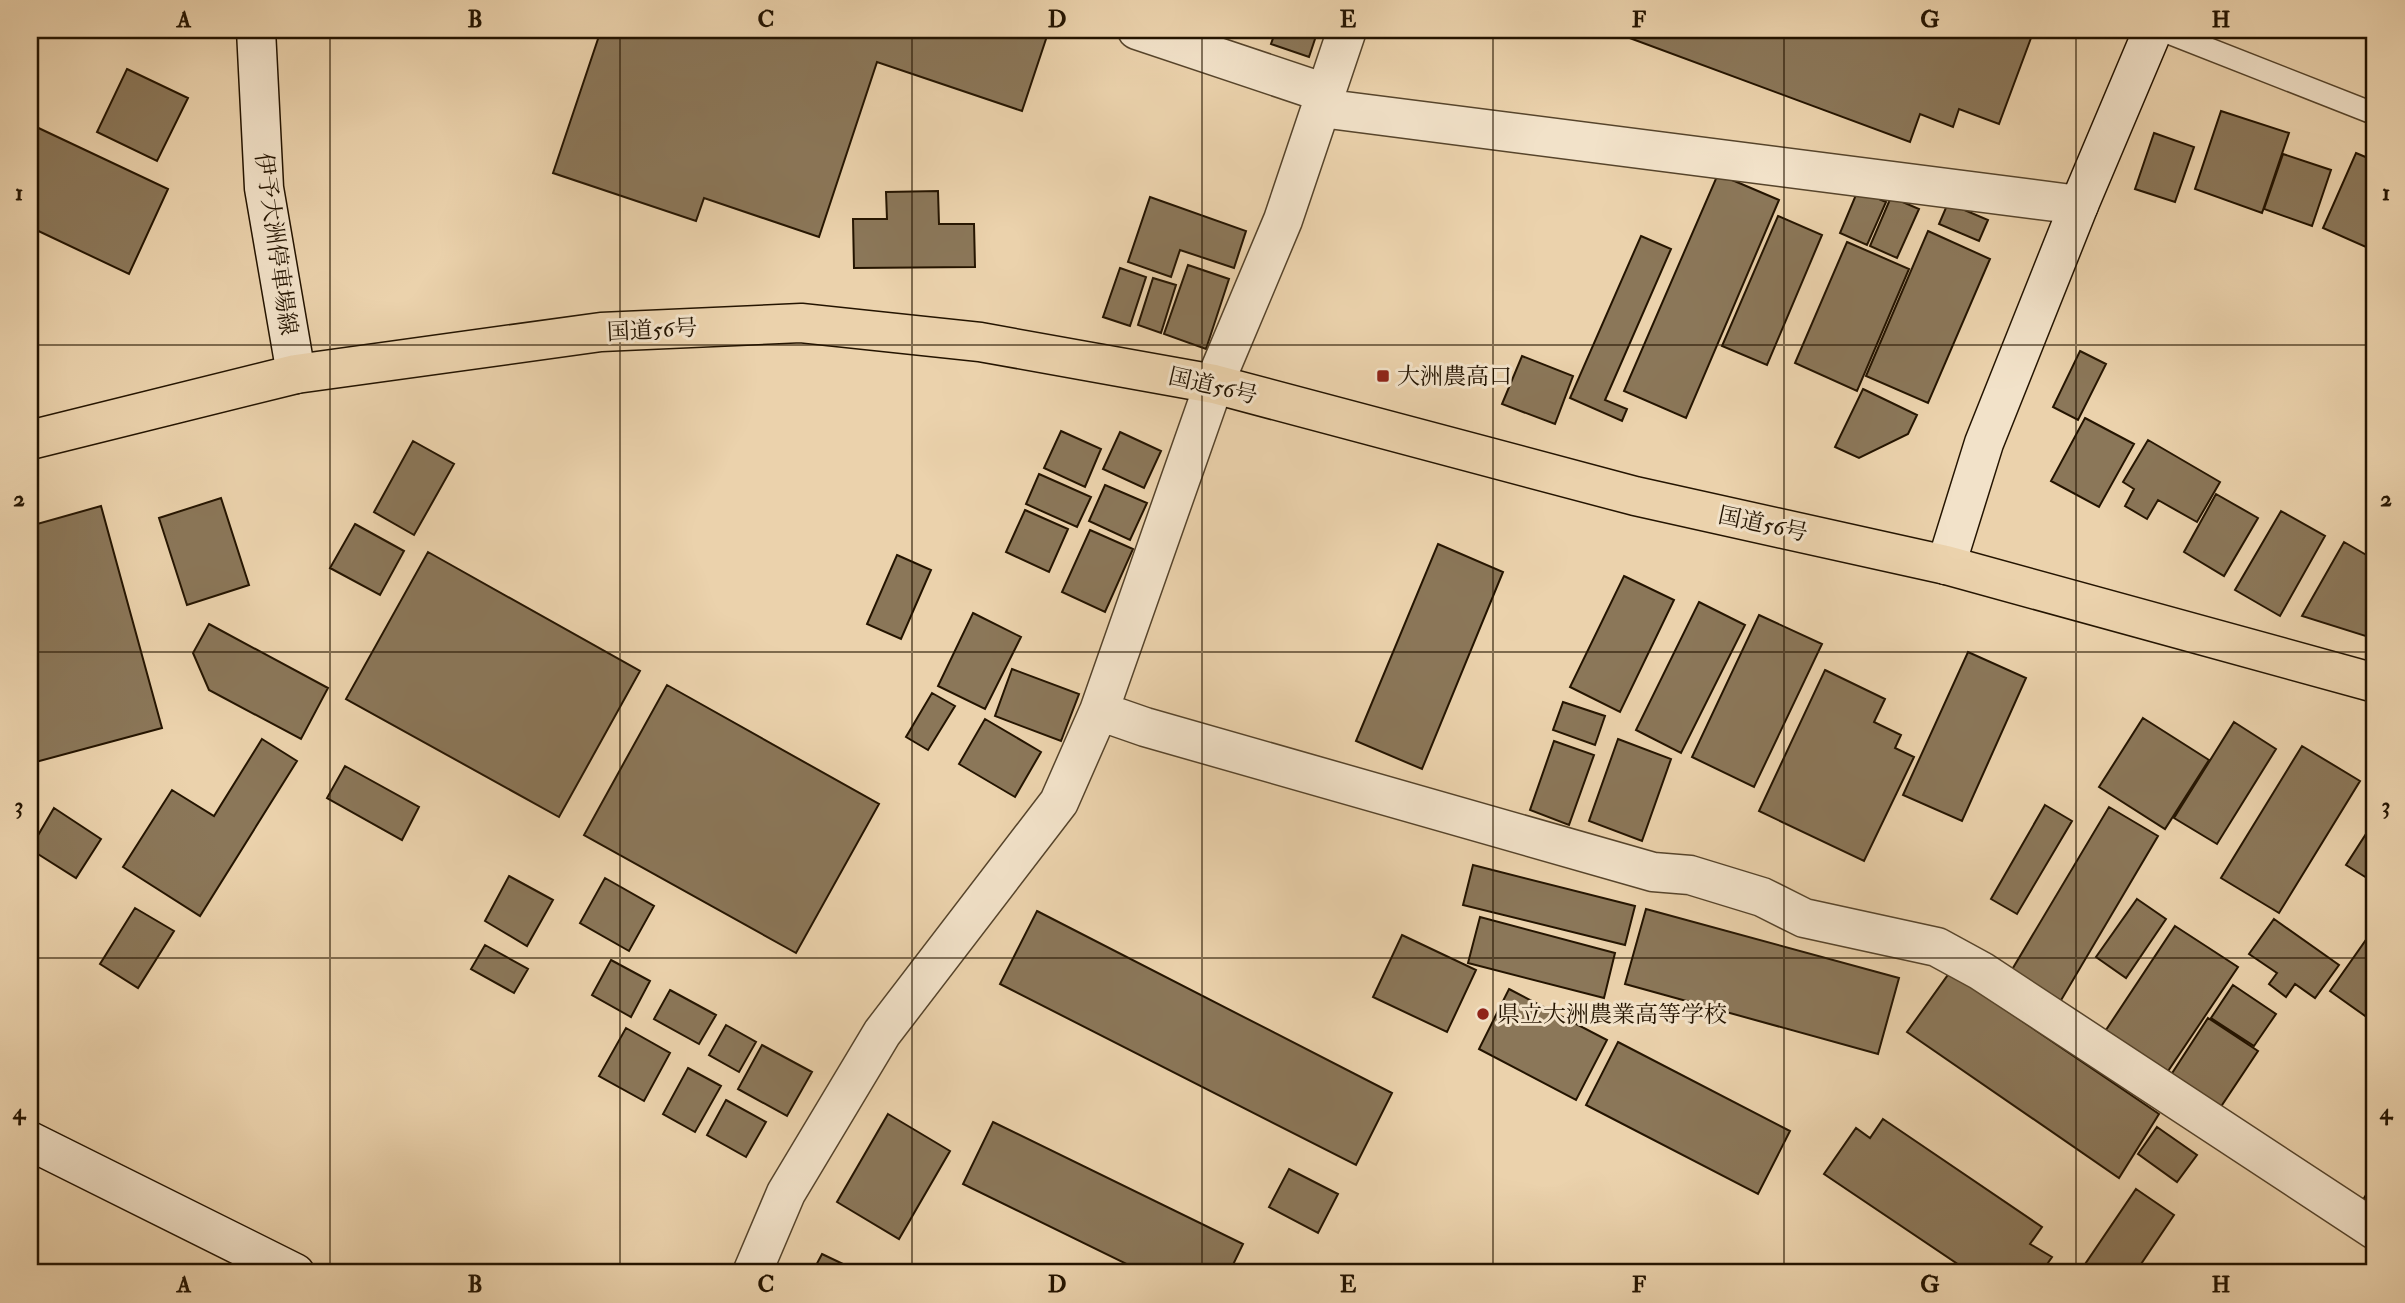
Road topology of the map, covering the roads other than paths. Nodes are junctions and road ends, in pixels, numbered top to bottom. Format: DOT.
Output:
graph roads {
  1 [pos="256,30"];
  2 [pos="1137,30"];
  3 [pos="1347,30"];
  4 [pos="2153,30"];
  5 [pos="2161,30"];
  6 [pos="1323,100"];
  7 [pos="2375,114"];
  8 [pos="2079,205"];
  9 [pos="296,374"];
  10 [pos="1214,384"];
  11 [pos="30,440"];
  12 [pos="1946,565"];
  13 [pos="2375,683"];
  14 [pos="1099,711"];
  15 [pos="30,1141"];
  16 [pos="2375,1230"];
  17 [pos="295,1273"];
  18 [pos="752,1273"];
  1 -- 9 [label="street, 伊予大洲停車場線"];
  2 -- 6 [label="street"];
  3 -- 6 [label="street"];
  4 -- 8 [label="street"];
  5 -- 7 [label="lane"];
  6 -- 8 [label="street"];
  6 -- 10 [label="street"];
  8 -- 12 [label="street"];
  9 -- 10 [label="highway, 国道56号"];
  9 -- 11 [label="highway, 国道56号"];
  10 -- 12 [label="highway, 国道56号"];
  10 -- 14 [label="street"];
  12 -- 13 [label="highway, 国道56号"];
  14 -- 16 [label="street"];
  14 -- 18 [label="street"];
  15 -- 17 [label="street"];
}
